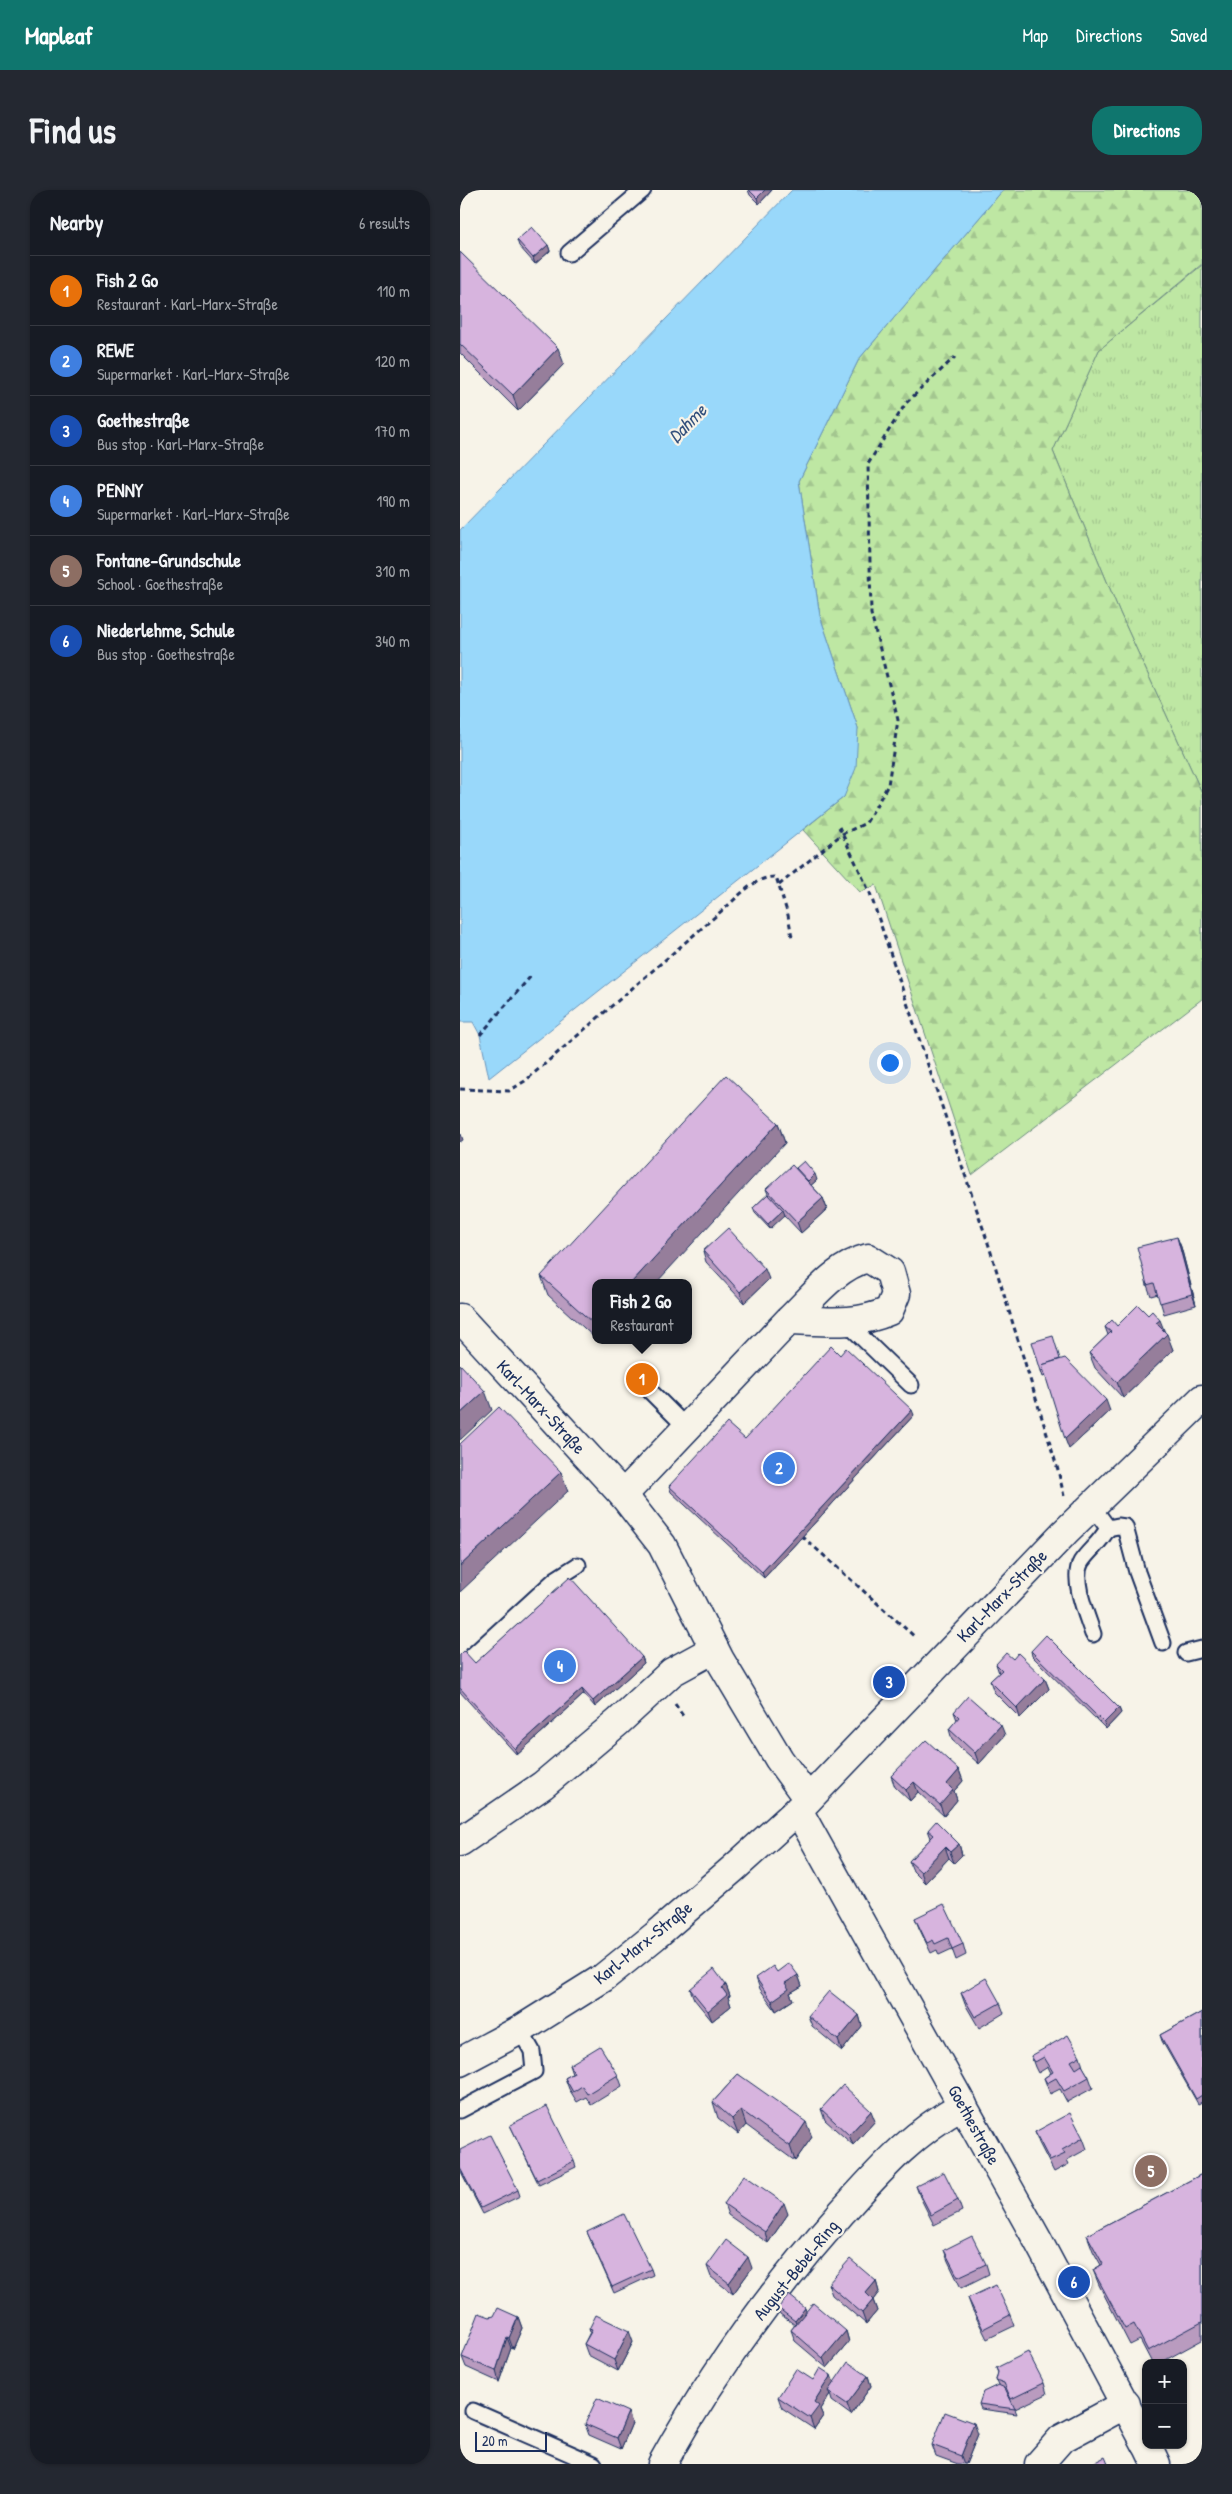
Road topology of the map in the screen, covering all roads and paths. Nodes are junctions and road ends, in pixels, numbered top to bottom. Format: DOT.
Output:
graph roads {
  1 [pos="643,190"];
  2 [pos="569,253"];
  3 [pos="955,357"];
  4 [pos="839,827"];
  5 [pos="842,834"];
  6 [pos="779,885"];
  7 [pos="792,937"];
  8 [pos="532,976"];
  9 [pos="480,1035"];
  10 [pos="460,1089"];
  11 [pos="460,1318"];
  12 [pos="789,1320"];
  13 [pos="846,1322"];
  14 [pos="911,1385"];
  15 [pos="651,1392"];
  16 [pos="1202,1399"];
  17 [pos="687,1428"];
  18 [pos="623,1495"];
  19 [pos="1064,1498"];
  20 [pos="1092,1506"];
  21 [pos="1108,1528"];
  22 [pos="802,1536"];
  23 [pos="578,1565"];
  24 [pos="1093,1634"];
  25 [pos="915,1637"];
  26 [pos="1163,1643"];
  27 [pos="714,1649"];
  28 [pos="1202,1649"];
  29 [pos="1186,1653"];
  30 [pos="473,1655"];
  31 [pos="879,1672"];
  32 [pos="889,1682"];
  33 [pos="803,1804"];
  34 [pos="493,1819"];
  35 [pos="460,1823"];
  36 [pos="460,1842"];
  37 [pos="520,2030"];
  38 [pos="460,2062"];
  39 [pos="963,2105"];
  40 [pos="460,2110"];
  41 [pos="1126,2404"];
  42 [pos="472,2411"];
  43 [pos="1142,2436"];
  44 [pos="1148,2449"];
  45 [pos="594,2464"];
  46 [pos="662,2464"];
  47 [pos="1039,2464"];
  48 [pos="1156,2464"];
  1 -- 2 [label="lane"];
  3 -- 5 [label="path"];
  4 -- 5 [label="path"];
  5 -- 6 [label="path"];
  5 -- 19 [label="path"];
  6 -- 7 [label="path"];
  6 -- 10 [label="path"];
  8 -- 9 [label="path"];
  11 -- 18 [label="street, Karl-Marx-Straße"];
  12 -- 13 [label="street"];
  12 -- 13 [label="street"];
  12 -- 17 [label="street"];
  13 -- 14 [label="lane"];
  15 -- 17 [label="lane"];
  16 -- 20 [label="street, Karl-Marx-Straße"];
  17 -- 18 [label="street"];
  18 -- 27 [label="street, Karl-Marx-Straße"];
  20 -- 21 [label="lane"];
  20 -- 33 [label="street, Karl-Marx-Straße"];
  21 -- 24 [label="lane"];
  21 -- 26 [label="lane"];
  22 -- 25 [label="path"];
  23 -- 30 [label="lane"];
  27 -- 33 [label="street, Karl-Marx-Straße"];
  27 -- 34 [label="street"];
  28 -- 29 [label="lane"];
  31 -- 32 [label="path"];
  33 -- 37 [label="street, Karl-Marx-Straße"];
  33 -- 39 [label="street, Goethestraße"];
  34 -- 35 [label="street"];
  34 -- 36 [label="street"];
  37 -- 38 [label="street, Karl-Marx-Straße"];
  37 -- 40 [label="lane"];
  39 -- 41 [label="street, Goethestraße"];
  39 -- 46 [label="street, August-Bebel-Ring"];
  41 -- 43 [label="street, Goethestraße"];
  41 -- 47 [label="street"];
  42 -- 45 [label="lane"];
  44 -- 48 [label="street, Goethestraße"];
}
